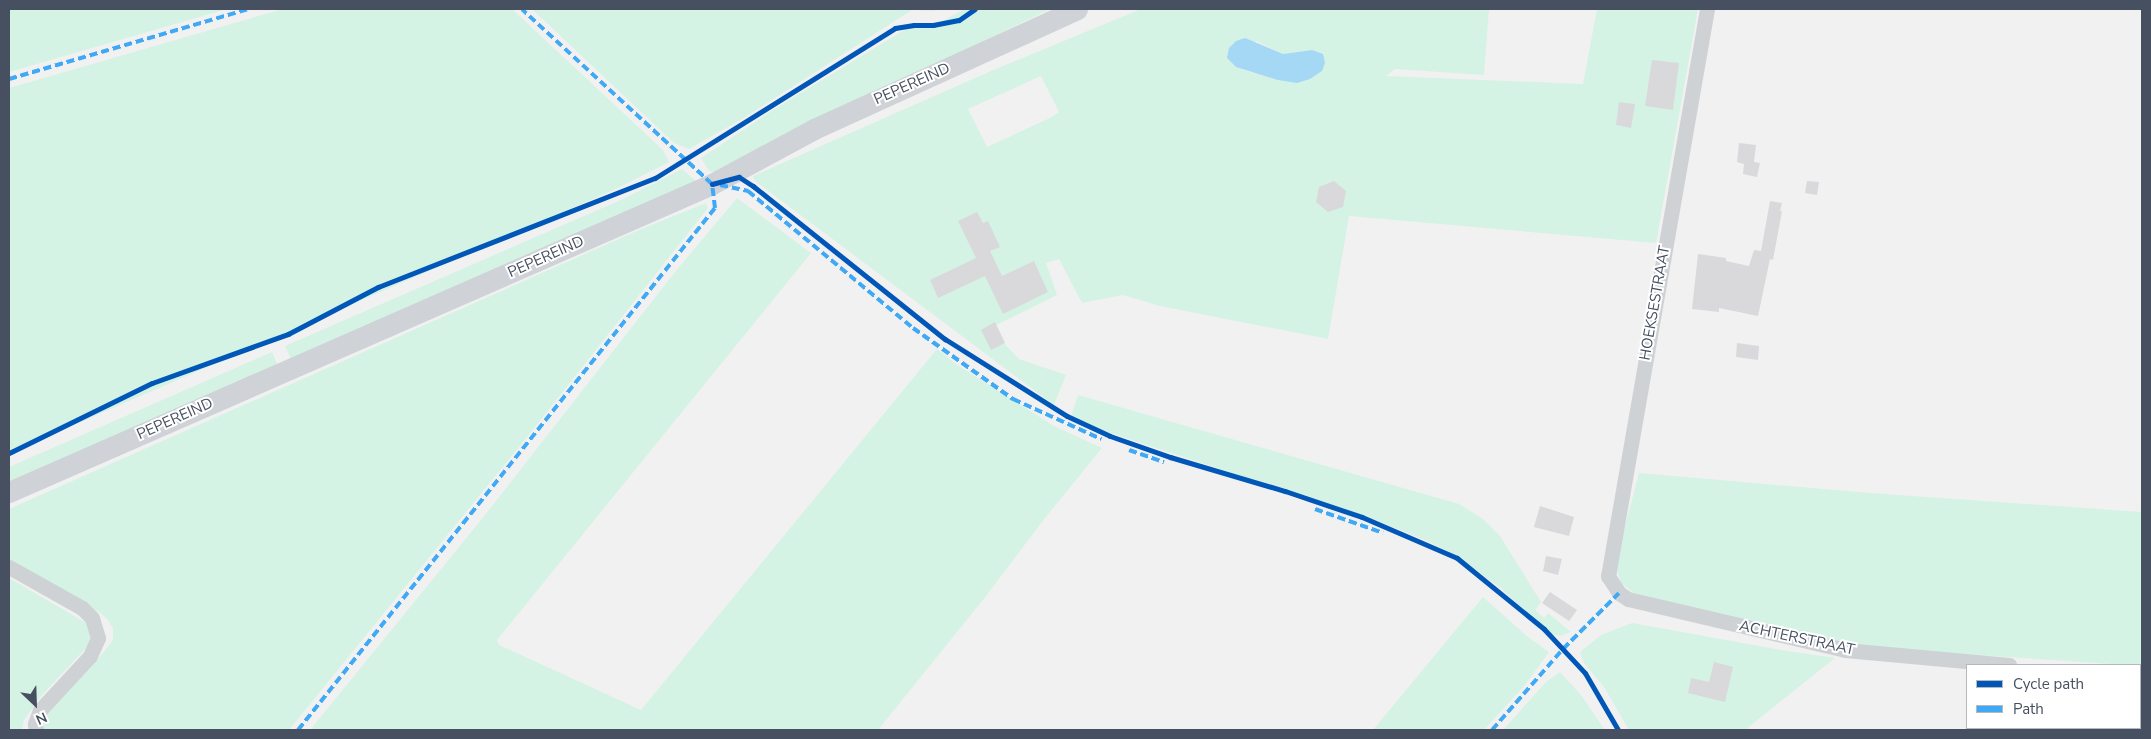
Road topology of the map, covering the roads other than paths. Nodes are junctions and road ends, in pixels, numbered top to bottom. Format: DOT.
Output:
graph roads {
  1 [pos="1077,9"];
  2 [pos="1708,9"];
  3 [pos="9,492"];
  4 [pos="9,567"];
  5 [pos="1619,593"];
  6 [pos="1998,664"];
  7 [pos="36,730"];
  1 -- 3 [label="main road, PEPEREIND"];
  2 -- 5 [label="street, HOEKSESTRAAT"];
  4 -- 7 [label="street"];
  5 -- 6 [label="street, ACHTERSTRAAT"];
}
